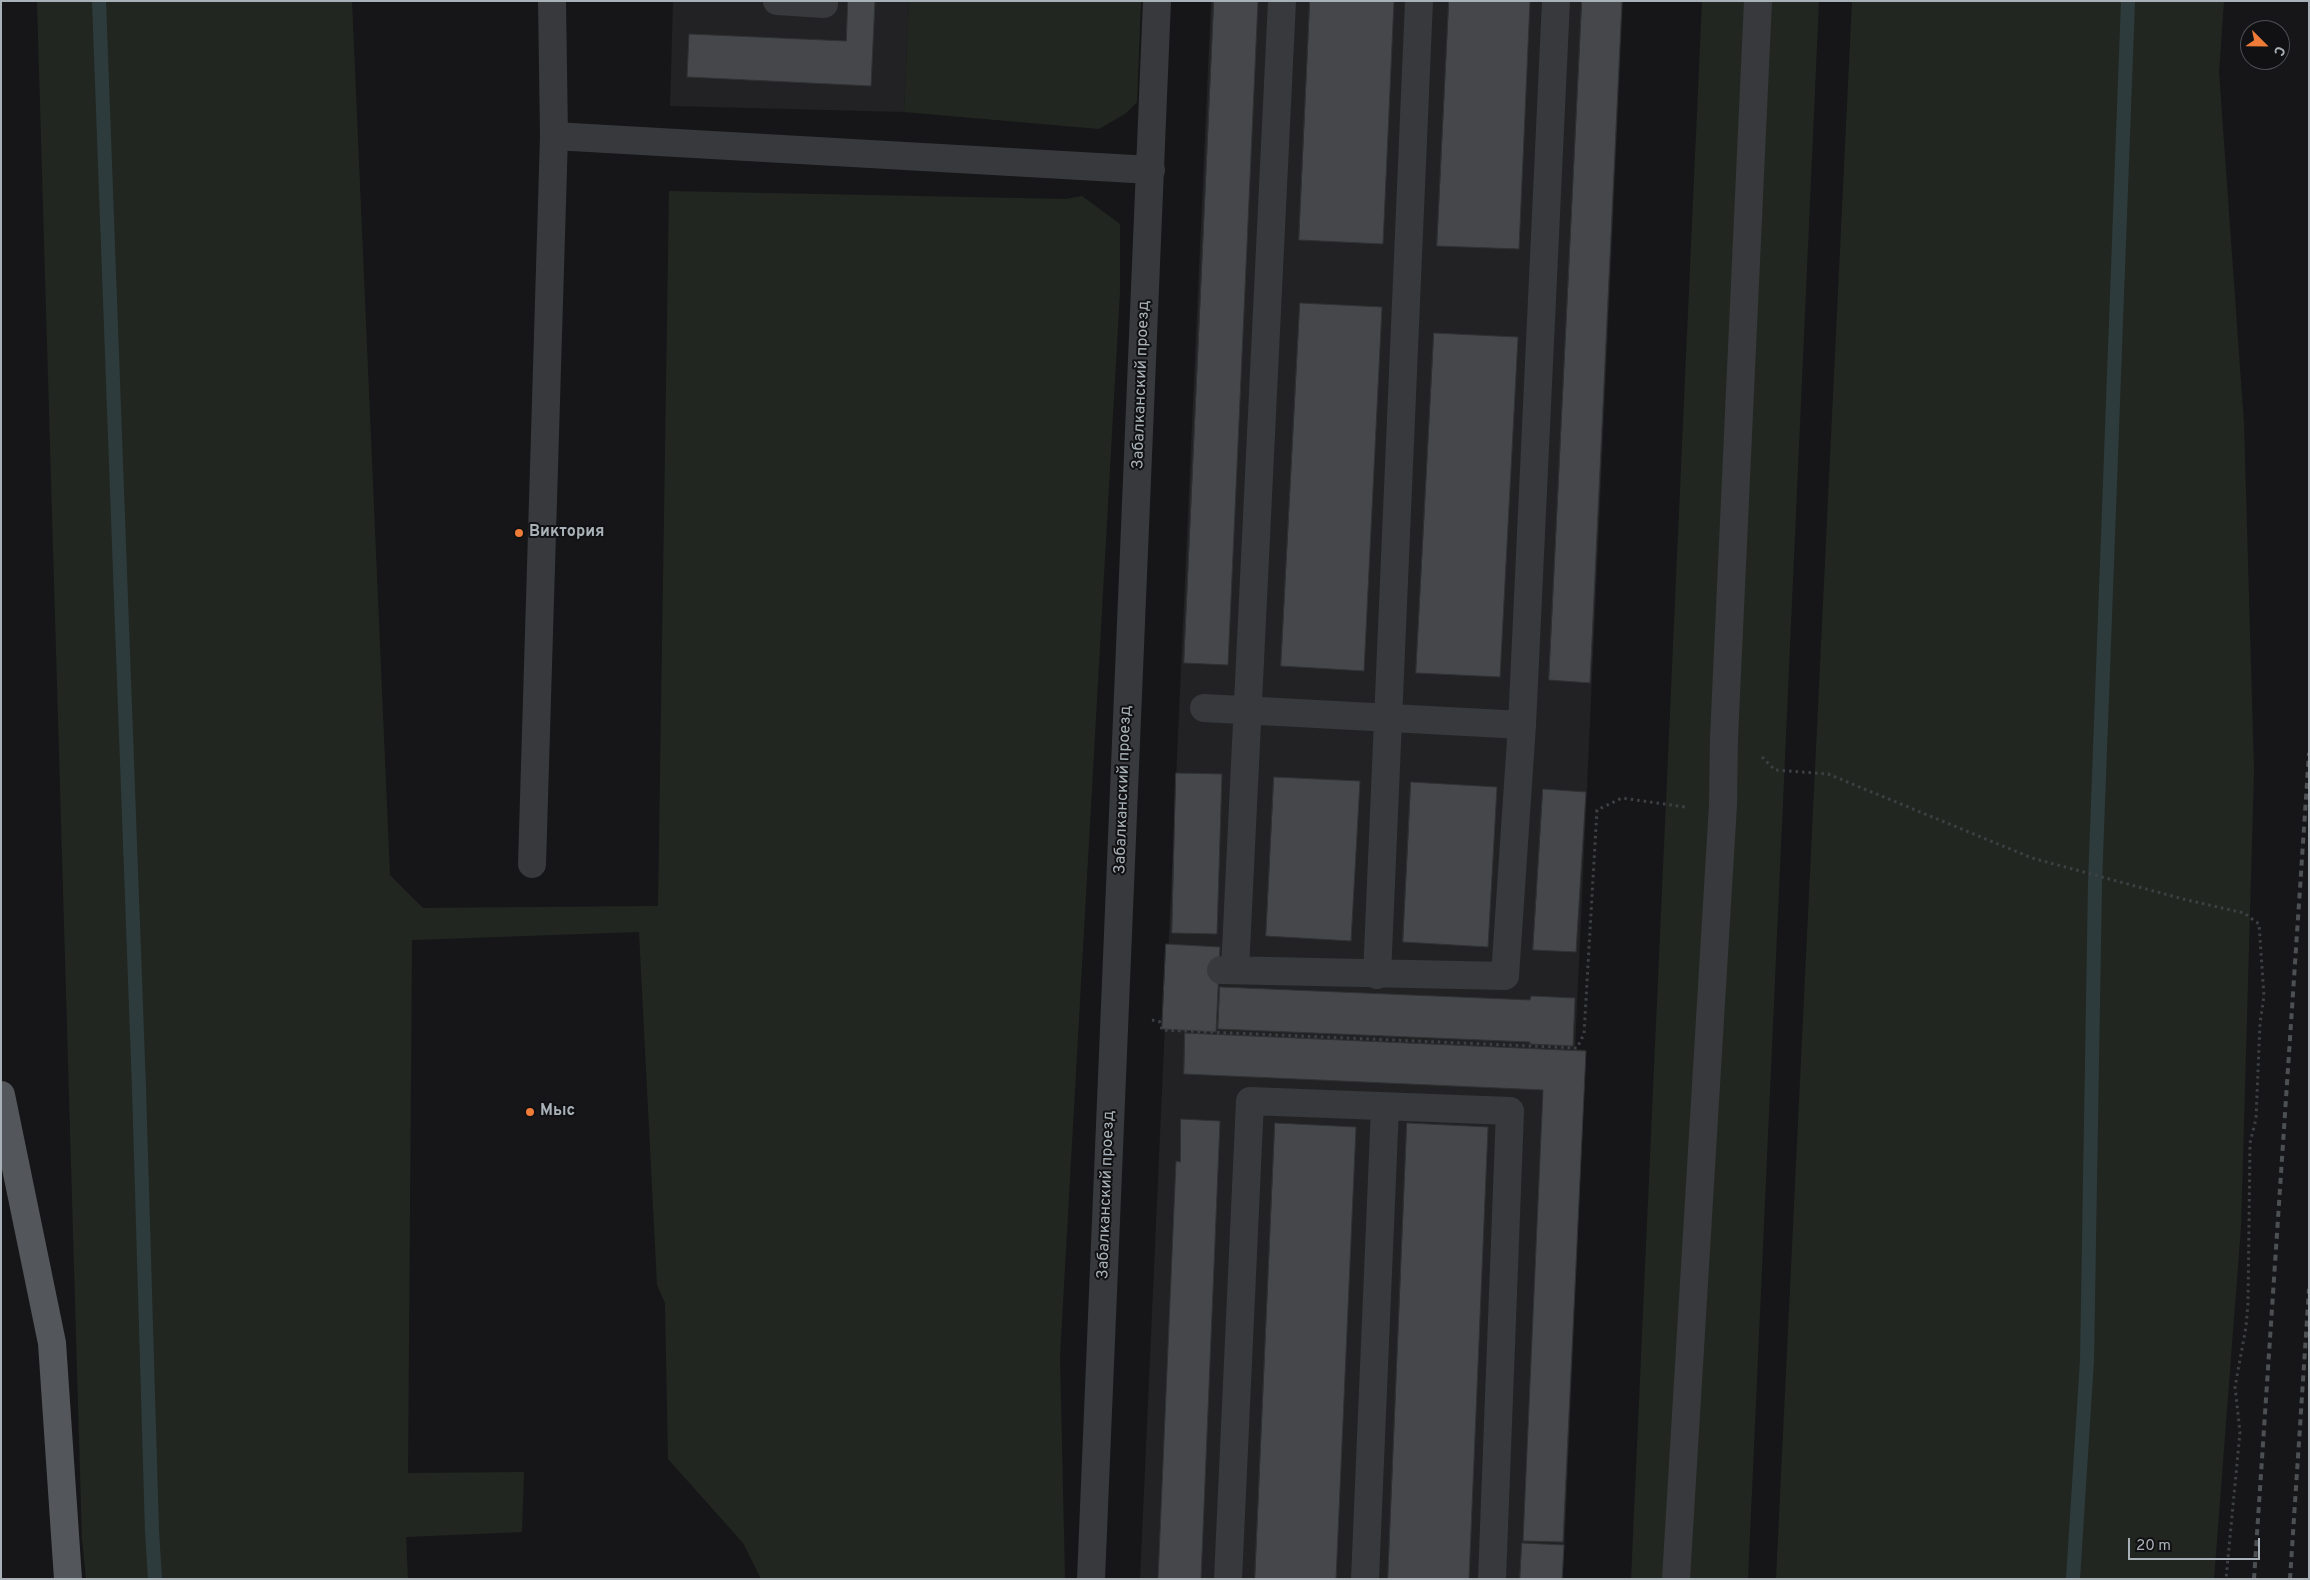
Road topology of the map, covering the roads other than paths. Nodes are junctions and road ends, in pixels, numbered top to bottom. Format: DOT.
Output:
graph roads {
  1 [pos="552,1"];
  2 [pos="777,1"];
  3 [pos="824,1"];
  4 [pos="1157,1"];
  5 [pos="1282,1"];
  6 [pos="1419,1"];
  7 [pos="1556,1"];
  8 [pos="1758,1"];
  9 [pos="554,136"];
  10 [pos="1151,170"];
  11 [pos="1204,708"];
  12 [pos="1248,710"];
  13 [pos="1387,718"];
  14 [pos="1522,725"];
  15 [pos="532,864"];
  16 [pos="1377,975"];
  17 [pos="1,1095"];
  18 [pos="1386,1106"];
  19 [pos="68,1579"];
  20 [pos="1091,1579"];
  21 [pos="1228,1579"];
  22 [pos="1365,1579"];
  23 [pos="1492,1579"];
  24 [pos="1676,1579"];
  1 -- 9 [label="street"];
  2 -- 3 [label="street"];
  4 -- 10 [label="street, Забалканский проезд"];
  5 -- 12 [label="street"];
  6 -- 13 [label="street"];
  7 -- 14 [label="street"];
  8 -- 24 [label="street"];
  9 -- 10 [label="street"];
  9 -- 15 [label="street"];
  10 -- 20 [label="street, Забалканский проезд"];
  11 -- 12 [label="street"];
  12 -- 13 [label="street"];
  12 -- 16 [label="street"];
  13 -- 14 [label="street"];
  13 -- 16 [label="street"];
  14 -- 16 [label="street"];
  17 -- 19 [label="main road"];
  18 -- 21 [label="street"];
  18 -- 22 [label="street"];
  18 -- 23 [label="street"];
}
